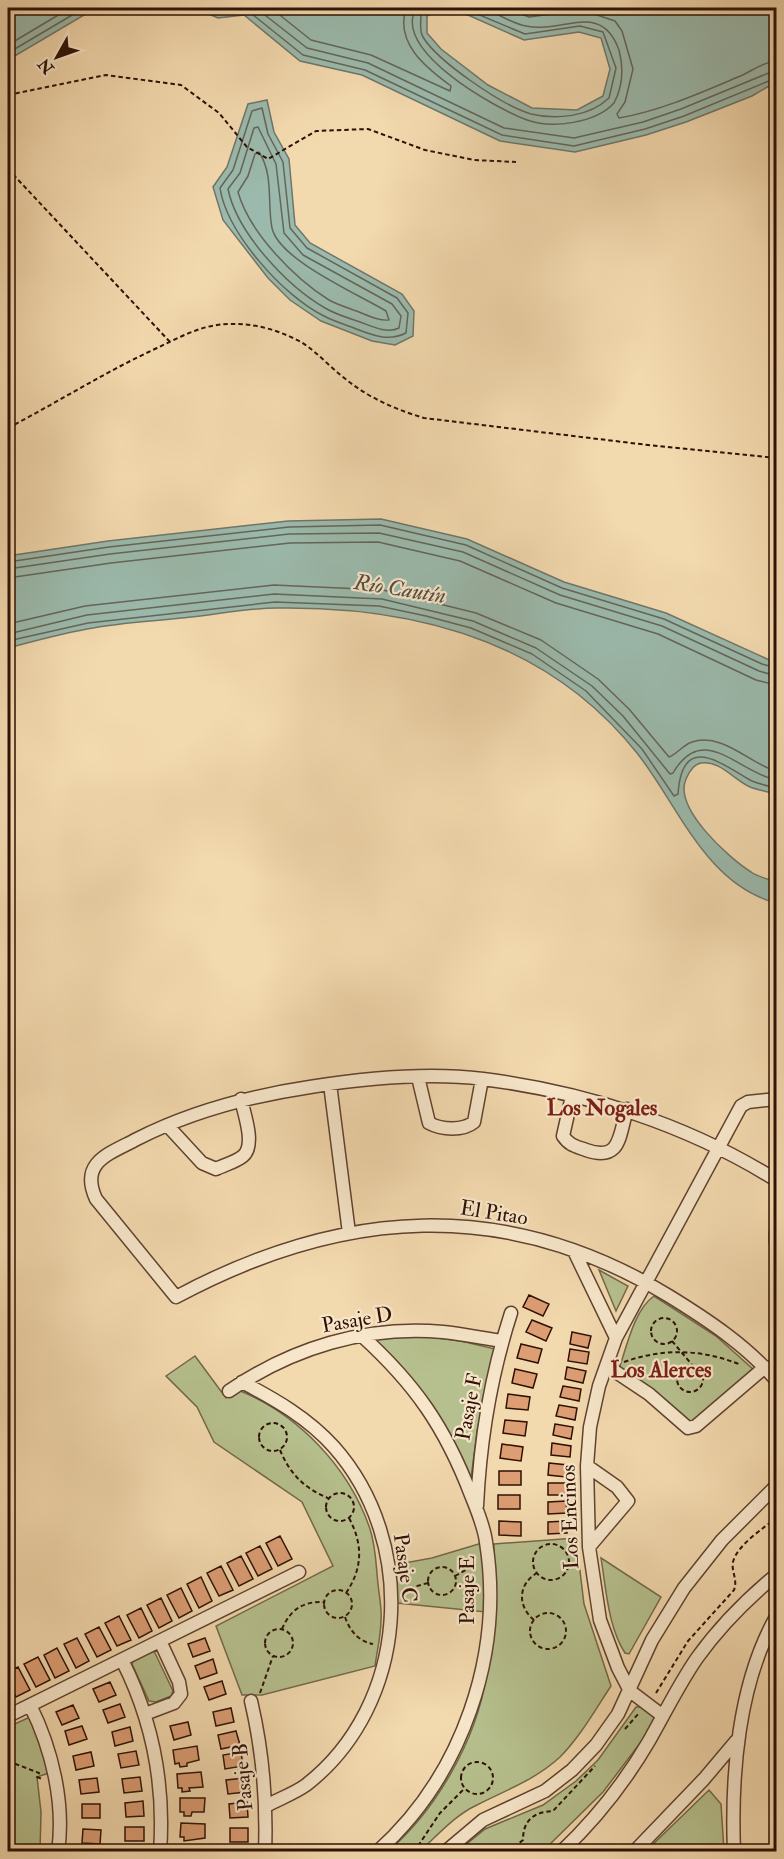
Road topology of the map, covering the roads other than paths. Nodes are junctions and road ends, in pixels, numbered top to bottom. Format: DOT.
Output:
graph roads {
  1 [pos="418,1077"];
  2 [pos="482,1078"];
  3 [pos="330,1084"];
  4 [pos="572,1096"];
  5 [pos="241,1099"];
  6 [pos="777,1099"];
  7 [pos="627,1109"];
  8 [pos="167,1125"];
  9 [pos="718,1147"];
  10 [pos="777,1180"];
  11 [pos="777,1232"];
  12 [pos="349,1233"];
  13 [pos="777,1242"];
  14 [pos="574,1251"];
  15 [pos="645,1281"];
  16 [pos="512,1313"];
  17 [pos="361,1335"];
  18 [pos="616,1338"];
  19 [pos="502,1341"];
  20 [pos="612,1365"];
  21 [pos="761,1370"];
  22 [pos="777,1380"];
  23 [pos="242,1382"];
  24 [pos="229,1391"];
  25 [pos="587,1466"];
  26 [pos="777,1486"];
  27 [pos="477,1510"];
  28 [pos="590,1547"];
  29 [pos="299,1572"];
  30 [pos="777,1575"];
  31 [pos="777,1617"];
  32 [pos="160,1641"];
  33 [pos="122,1660"];
  34 [pos="630,1691"];
  35 [pos="251,1701"];
  36 [pos="30,1705"];
  37 [pos="145,1714"];
  38 [pos="8,1716"];
  39 [pos="663,1716"];
  40 [pos="736,1741"];
  41 [pos="266,1806"];
  42 [pos="58,1851"];
  43 [pos="160,1851"];
  44 [pos="265,1851"];
  45 [pos="377,1851"];
  46 [pos="445,1851"];
  47 [pos="561,1851"];
  48 [pos="634,1851"];
  49 [pos="734,1851"];
  1 -- 2 [label="street"];
  1 -- 2 [label="street"];
  1 -- 3 [label="street"];
  2 -- 4 [label="street"];
  3 -- 5 [label="street"];
  3 -- 12 [label="street"];
  4 -- 7 [label="street"];
  4 -- 7 [label="street"];
  5 -- 8 [label="street"];
  5 -- 8 [label="street"];
  6 -- 9 [label="street, Los Encinos"];
  7 -- 9 [label="street"];
  8 -- 12 [label="street, El Pitao"];
  9 -- 10 [label="street"];
  9 -- 15 [label="street, Los Encinos"];
  11 -- 13 [label="street"];
  12 -- 14 [label="street, El Pitao"];
  14 -- 15 [label="street, El Pitao"];
  14 -- 18 [label="street"];
  15 -- 18 [label="street, Los Encinos"];
  15 -- 21 [label="street, El Pitao"];
  16 -- 19 [label="street, Pasaje F"];
  17 -- 19 [label="street, Pasaje D"];
  17 -- 23 [label="street, Pasaje D"];
  17 -- 27 [label="street, Pasaje E"];
  18 -- 20 [label="street, Los Encinos"];
  19 -- 27 [label="street, Pasaje F"];
  20 -- 21 [label="street"];
  20 -- 25 [label="street, Los Encinos"];
  21 -- 22 [label="street, El Pitao"];
  23 -- 24 [label="street, Pasaje D"];
  23 -- 41 [label="street, Pasaje C"];
  25 -- 28 [label="street, Los Encinos"];
  25 -- 28 [label="street"];
  26 -- 34 [label="street"];
  27 -- 45 [label="street, Pasaje E"];
  28 -- 34 [label="street, Los Encinos"];
  29 -- 32 [label="street"];
  30 -- 39 [label="street"];
  31 -- 40 [label="street"];
  32 -- 33 [label="street"];
  32 -- 37 [label="street"];
  33 -- 36 [label="street"];
  33 -- 37 [label="street"];
  34 -- 39 [label="street"];
  34 -- 46 [label="street"];
  35 -- 41 [label="street, Pasaje B"];
  36 -- 38 [label="street"];
  36 -- 42 [label="street"];
  37 -- 43 [label="street"];
  39 -- 47 [label="street"];
  40 -- 48 [label="street"];
  40 -- 49 [label="street"];
  41 -- 44 [label="street, Pasaje B"];
}
